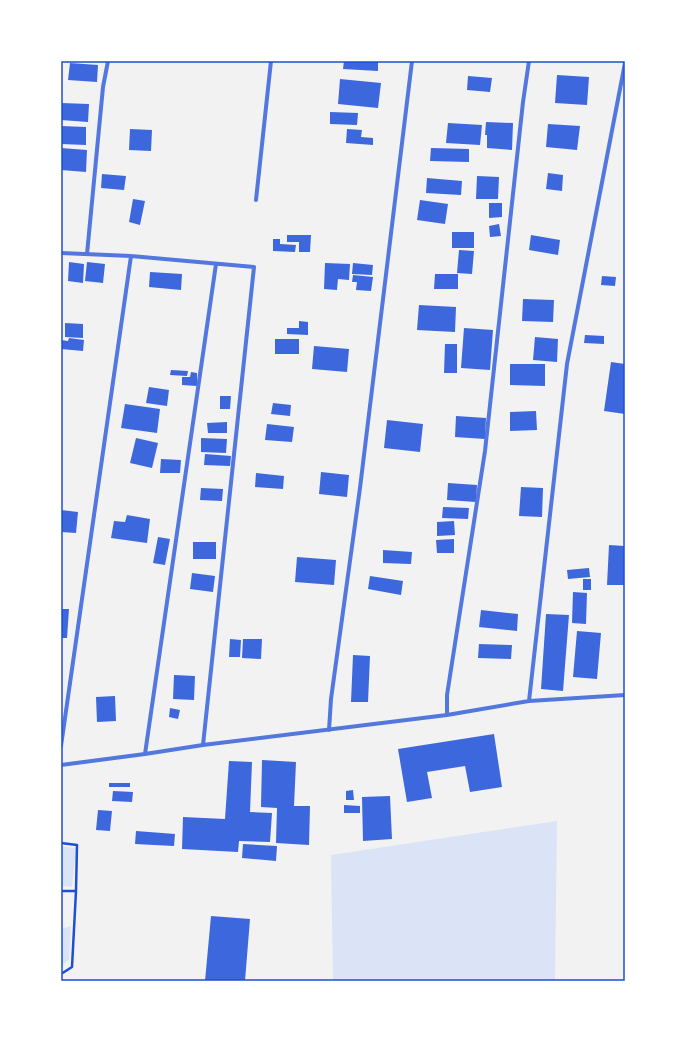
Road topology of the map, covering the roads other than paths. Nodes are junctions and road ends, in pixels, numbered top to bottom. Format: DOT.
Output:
graph roads {
  1 [pos="108,61"];
  2 [pos="271,61"];
  3 [pos="412,61"];
  4 [pos="529,61"];
  5 [pos="625,63"];
  6 [pos="256,200"];
  7 [pos="61,253"];
  8 [pos="87,254"];
  9 [pos="131,256"];
  10 [pos="216,264"];
  11 [pos="625,695"];
  12 [pos="529,701"];
  13 [pos="447,715"];
  14 [pos="328,730"];
  15 [pos="203,745"];
  16 [pos="61,746"];
  17 [pos="145,754"];
  18 [pos="61,765"];
  1 -- 8 [label="street"];
  2 -- 6 [label="street"];
  3 -- 14 [label="street"];
  4 -- 13 [label="street"];
  5 -- 12 [label="street"];
  7 -- 8 [label="street"];
  8 -- 9 [label="street"];
  9 -- 10 [label="street"];
  9 -- 16 [label="street"];
  10 -- 15 [label="street"];
  10 -- 17 [label="street"];
  11 -- 12 [label="street"];
  12 -- 13 [label="street"];
  13 -- 14 [label="street"];
  14 -- 15 [label="street"];
  15 -- 17 [label="street"];
  17 -- 18 [label="street"];
}
